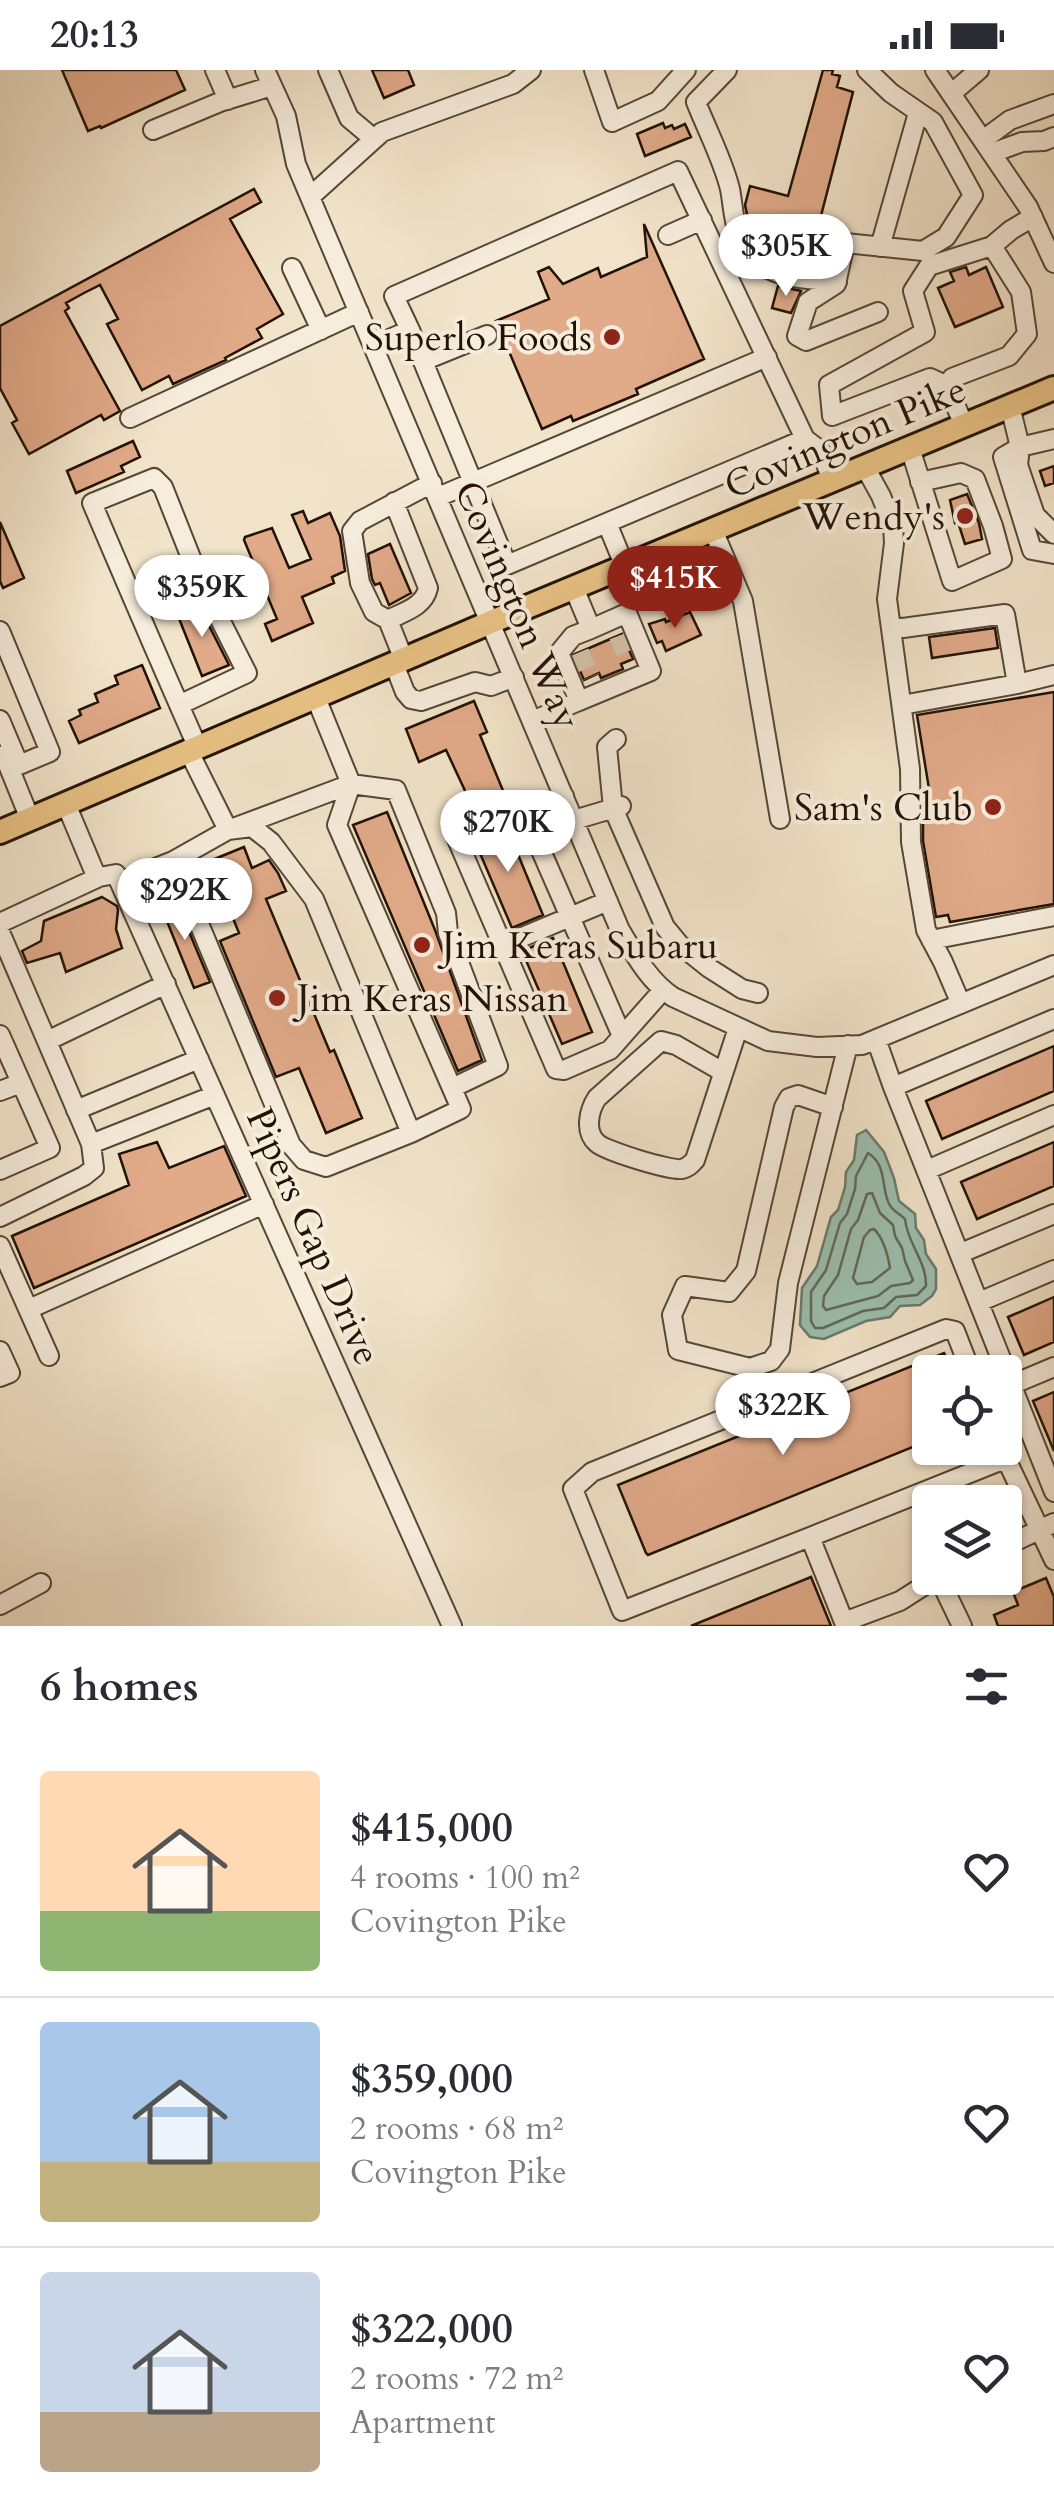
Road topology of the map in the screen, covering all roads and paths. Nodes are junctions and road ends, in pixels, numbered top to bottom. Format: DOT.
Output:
graph roads {
  1 [pos="215,70"];
  2 [pos="328,70"];
  3 [pos="531,70"];
  4 [pos="594,70"];
  5 [pos="686,70"];
  6 [pos="727,70"];
  7 [pos="867,70"];
  8 [pos="935,70"];
  9 [pos="979,70"];
  10 [pos="268,78"];
  11 [pos="952,93"];
  12 [pos="228,100"];
  13 [pos="1054,104"];
  14 [pos="918,112"];
  15 [pos="153,130"];
  16 [pos="374,139"];
  17 [pos="1049,139"];
  18 [pos="988,147"];
  19 [pos="1054,158"];
  20 [pos="310,198"];
  21 [pos="702,220"];
  22 [pos="1041,220"];
  23 [pos="668,235"];
  24 [pos="992,246"];
  25 [pos="880,247"];
  26 [pos="1054,262"];
  27 [pos="292,268"];
  28 [pos="837,282"];
  29 [pos="359,312"];
  30 [pos="878,312"];
  31 [pos="321,330"];
  32 [pos="410,330"];
  33 [pos="487,334"];
  34 [pos="373,346"];
  35 [pos="767,358"];
  36 [pos="423,362"];
  37 [pos="947,386"];
  38 [pos="1054,388"];
  39 [pos="1010,406"];
  40 [pos="130,418"];
  41 [pos="964,425"];
  42 [pos="805,439"];
  43 [pos="1054,439"];
  44 [pos="1020,447"];
  45 [pos="910,448"];
  46 [pos="865,467"];
  47 [pos="832,480"];
  48 [pos="473,482"];
  49 [pos="920,482"];
  50 [pos="435,490"];
  51 [pos="394,502"];
  52 [pos="608,523"];
  53 [pos="713,530"];
  54 [pos="1054,534"];
  55 [pos="1054,554"];
  56 [pos="625,566"];
  57 [pos="200,578"];
  58 [pos="574,588"];
  59 [pos="136,606"];
  60 [pos="388,620"];
  61 [pos="491,622"];
  62 [pos="891,627"];
  63 [pos="0,631"];
  64 [pos="581,639"];
  65 [pos="399,662"];
  66 [pos="1054,675"];
  67 [pos="514,677"];
  68 [pos="1018,684"];
  69 [pos="316,698"];
  70 [pos="579,702"];
  71 [pos="179,705"];
  72 [pos="902,705"];
  73 [pos="0,720"];
  74 [pos="532,721"];
  75 [pos="616,739"];
  76 [pos="0,746"];
  77 [pos="194,750"];
  78 [pos="10,769"];
  79 [pos="352,784"];
  80 [pos="564,796"];
  81 [pos="66,804"];
  82 [pos="522,807"];
  83 [pos="619,807"];
  84 [pos="35,817"];
  85 [pos="574,820"];
  86 [pos="780,820"];
  87 [pos="228,830"];
  88 [pos="0,832"];
  89 [pos="172,861"];
  90 [pos="111,878"];
  91 [pos="608,901"];
  92 [pos="1054,916"];
  93 [pos="570,917"];
  94 [pos="0,922"];
  95 [pos="0,932"];
  96 [pos="932,940"];
  97 [pos="503,946"];
  98 [pos="1054,965"];
  99 [pos="166,984"];
  100 [pos="663,990"];
  101 [pos="758,993"];
  102 [pos="960,1004"];
  103 [pos="1054,1020"];
  104 [pos="738,1028"];
  105 [pos="0,1035"];
  106 [pos="622,1036"];
  107 [pos="876,1039"];
  108 [pos="46,1040"];
  109 [pos="848,1046"];
  110 [pos="199,1058"];
  111 [pos="723,1072"];
  112 [pos="21,1083"];
  113 [pos="893,1087"];
  114 [pos="452,1088"];
  115 [pos="0,1092"];
  116 [pos="215,1095"];
  117 [pos="833,1106"];
  118 [pos="76,1110"];
  119 [pos="1054,1115"];
  120 [pos="411,1132"];
  121 [pos="91,1144"];
  122 [pos="0,1170"];
  123 [pos="926,1170"];
  124 [pos="264,1204"];
  125 [pos="1054,1214"];
  126 [pos="0,1217"];
  127 [pos="0,1246"];
  128 [pos="961,1254"];
  129 [pos="1054,1270"];
  130 [pos="979,1302"];
  131 [pos="29,1309"];
  132 [pos="0,1350"];
  133 [pos="964,1355"];
  134 [pos="999,1355"];
  135 [pos="49,1356"];
  136 [pos="1054,1366"];
  137 [pos="0,1377"];
  138 [pos="1022,1380"];
  139 [pos="1022,1411"];
  140 [pos="975,1465"];
  141 [pos="1010,1465"];
  142 [pos="1052,1483"];
  143 [pos="1046,1527"];
  144 [pos="810,1537"];
  145 [pos="1022,1538"];
  146 [pos="1054,1560"];
  147 [pos="41,1583"];
  148 [pos="912,1594"];
  149 [pos="946,1595"];
  150 [pos="0,1605"];
  151 [pos="625,1618"];
  152 [pos="845,1624"];
  153 [pos="452,1626"];
  154 [pos="962,1626"];
  1 -- 12 [label="street"];
  2 -- 16 [label="street"];
  3 -- 16 [label="street"];
  4 -- 5 [label="street"];
  6 -- 28 [label="street"];
  7 -- 14 [label="street"];
  8 -- 11 [label="street"];
  9 -- 11 [label="street"];
  10 -- 12 [label="street"];
  10 -- 20 [label="street, Covington Way"];
  11 -- 18 [label="street"];
  12 -- 15 [label="street"];
  13 -- 18 [label="street"];
  14 -- 25 [label="street"];
  14 -- 25 [label="street"];
  16 -- 20 [label="street"];
  17 -- 18 [label="street"];
  17 -- 19 [label="street"];
  18 -- 22 [label="street"];
  20 -- 29 [label="street, Covington Way"];
  21 -- 23 [label="street"];
  21 -- 32 [label="street"];
  21 -- 35 [label="street"];
  22 -- 24 [label="street"];
  22 -- 26 [label="street"];
  24 -- 37 [label="street"];
  24 -- 37 [label="street"];
  25 -- 28 [label="street"];
  27 -- 31 [label="street"];
  28 -- 30 [label="street"];
  29 -- 31 [label="street"];
  29 -- 34 [label="street, Covington Way"];
  31 -- 40 [label="street"];
  32 -- 34 [label="street"];
  32 -- 36 [label="street"];
  33 -- 36 [label="street"];
  34 -- 50 [label="street, Covington Way"];
  35 -- 42 [label="street"];
  35 -- 48 [label="street"];
  36 -- 48 [label="street"];
  37 -- 41 [label="street"];
  38 -- 39 [label="main road, Covington Pike"];
  39 -- 41 [label="main road, Covington Pike"];
  39 -- 44 [label="street"];
  41 -- 45 [label="main road, Covington Pike"];
  42 -- 47 [label="street"];
  42 -- 52 [label="street"];
  43 -- 44 [label="street"];
  44 -- 54 [label="street"];
  44 -- 55 [label="street"];
  45 -- 46 [label="main road, Covington Pike"];
  45 -- 49 [label="street"];
  46 -- 47 [label="main road, Covington Pike"];
  46 -- 62 [label="street"];
  47 -- 53 [label="main road, Covington Pike"];
  48 -- 50 [label="street"];
  48 -- 52 [label="street"];
  49 -- 49 [label="street"];
  50 -- 51 [label="street"];
  50 -- 61 [label="street, Covington Way"];
  51 -- 60 [label="street"];
  51 -- 60 [label="street"];
  52 -- 56 [label="street"];
  53 -- 56 [label="main road, Covington Pike"];
  53 -- 86 [label="street"];
  56 -- 58 [label="main road, Covington Pike"];
  57 -- 59 [label="street"];
  57 -- 59 [label="street"];
  57 -- 71 [label="street"];
  58 -- 61 [label="main road, Covington Pike"];
  58 -- 64 [label="street"];
  59 -- 71 [label="street"];
  60 -- 65 [label="street"];
  61 -- 65 [label="main road, Covington Pike"];
  61 -- 67 [label="street, Covington Way"];
  62 -- 68 [label="street"];
  62 -- 72 [label="street"];
  63 -- 78 [label="street"];
  64 -- 70 [label="street"];
  64 -- 70 [label="street"];
  65 -- 67 [label="street"];
  65 -- 69 [label="main road, Covington Pike"];
  66 -- 68 [label="street"];
  67 -- 74 [label="street, Covington Way"];
  68 -- 72 [label="street"];
  69 -- 77 [label="main road, Covington Pike"];
  69 -- 79 [label="street"];
  70 -- 74 [label="street"];
  71 -- 77 [label="street"];
  72 -- 96 [label="street"];
  73 -- 78 [label="street"];
  74 -- 80 [label="street, Covington Way"];
  75 -- 83 [label="street"];
  76 -- 78 [label="street"];
  77 -- 81 [label="main road, Covington Pike"];
  77 -- 87 [label="street"];
  78 -- 84 [label="street"];
  79 -- 87 [label="street"];
  79 -- 114 [label="street"];
  79 -- 114 [label="street"];
  80 -- 82 [label="street"];
  80 -- 85 [label="street, Covington Way"];
  81 -- 84 [label="main road, Covington Pike"];
  81 -- 90 [label="street, Pipers Gap Drive"];
  82 -- 93 [label="street"];
  82 -- 97 [label="street"];
  83 -- 85 [label="street"];
  83 -- 101 [label="street"];
  84 -- 88 [label="main road, Covington Pike"];
  85 -- 91 [label="street, Covington Way"];
  87 -- 89 [label="street"];
  87 -- 120 [label="street"];
  89 -- 90 [label="street"];
  89 -- 120 [label="street"];
  90 -- 94 [label="street"];
  90 -- 99 [label="street, Pipers Gap Drive"];
  91 -- 93 [label="street"];
  91 -- 100 [label="street, Covington Way"];
  92 -- 96 [label="street"];
  93 -- 97 [label="street"];
  93 -- 106 [label="street"];
  95 -- 108 [label="street"];
  96 -- 102 [label="street"];
  97 -- 106 [label="street"];
  98 -- 102 [label="street, Covington Way"];
  99 -- 108 [label="street"];
  99 -- 110 [label="street, Pipers Gap Drive"];
  100 -- 104 [label="street, Covington Way"];
  100 -- 106 [label="street"];
  102 -- 107 [label="street, Covington Way"];
  103 -- 113 [label="street"];
  104 -- 109 [label="street, Covington Way"];
  104 -- 111 [label="street"];
  105 -- 112 [label="street"];
  107 -- 109 [label="street, Covington Way"];
  107 -- 113 [label="street"];
  108 -- 118 [label="street"];
  109 -- 117 [label="street"];
  110 -- 116 [label="street, Pipers Gap Drive"];
  110 -- 118 [label="street"];
  111 -- 111 [label="street"];
  112 -- 115 [label="street"];
  112 -- 122 [label="street"];
  113 -- 123 [label="street"];
  114 -- 120 [label="street"];
  116 -- 121 [label="street"];
  116 -- 124 [label="street, Pipers Gap Drive"];
  117 -- 117 [label="street"];
  118 -- 121 [label="street"];
  119 -- 123 [label="street"];
  121 -- 126 [label="street"];
  123 -- 128 [label="street"];
  124 -- 131 [label="street"];
  124 -- 153 [label="street, Pipers Gap Drive"];
  125 -- 128 [label="street"];
  127 -- 131 [label="street"];
  128 -- 130 [label="street"];
  129 -- 130 [label="street"];
  130 -- 134 [label="street"];
  131 -- 135 [label="street"];
  132 -- 137 [label="street"];
  133 -- 151 [label="street"];
  136 -- 138 [label="street"];
  139 -- 142 [label="street"];
  140 -- 144 [label="street"];
  141 -- 143 [label="street"];
  143 -- 145 [label="street"];
  143 -- 146 [label="street"];
  144 -- 151 [label="street"];
  144 -- 152 [label="street"];
  147 -- 150 [label="street"];
  148 -- 152 [label="street"];
  149 -- 154 [label="street"];
}
